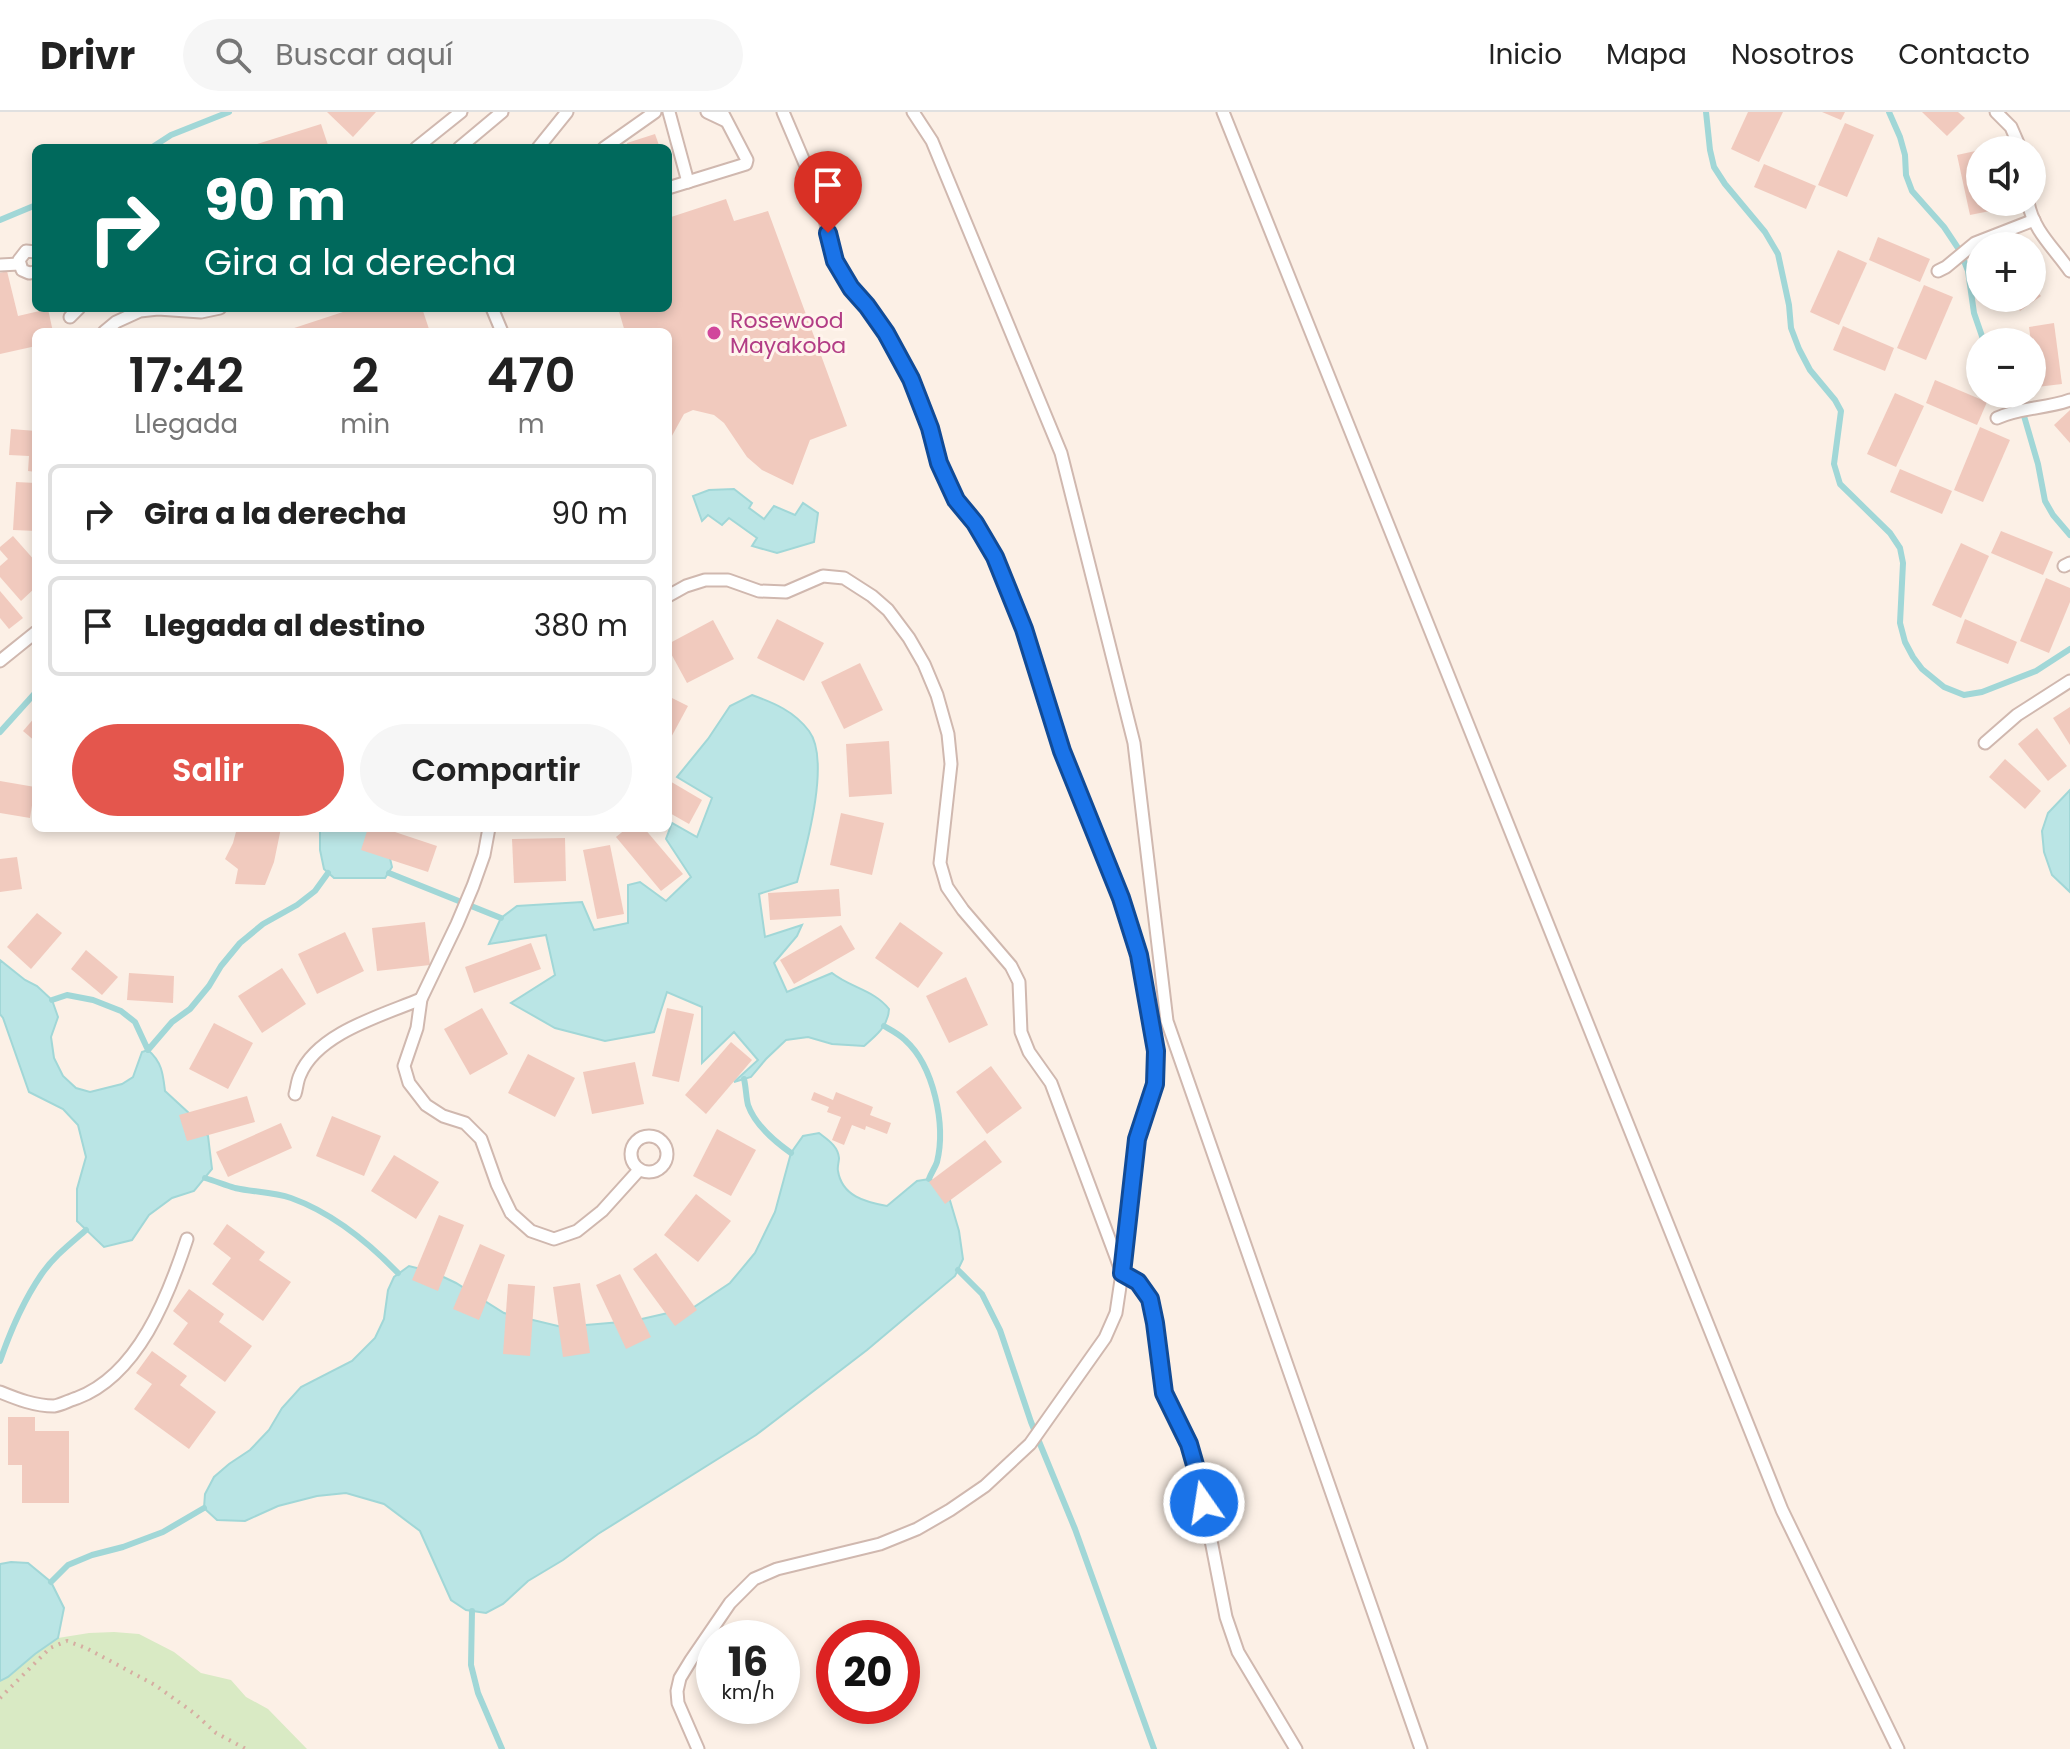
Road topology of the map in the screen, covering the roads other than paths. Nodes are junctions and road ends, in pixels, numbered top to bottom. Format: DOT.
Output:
graph roads {
  1 [pos="461,112"];
  2 [pos="502,112"];
  3 [pos="567,112"];
  4 [pos="655,112"];
  5 [pos="669,112"];
  6 [pos="707,112"];
  7 [pos="783,112"];
  8 [pos="913,112"];
  9 [pos="1223,112"];
  10 [pos="1996,112"];
  11 [pos="724,117"];
  12 [pos="2015,136"];
  13 [pos="421,144"];
  14 [pos="464,144"];
  15 [pos="541,144"];
  16 [pos="610,144"];
  17 [pos="688,182"];
  18 [pos="672,187"];
  19 [pos="2033,216"];
  20 [pos="2034,220"];
  21 [pos="32,251"];
  22 [pos="19,264"];
  23 [pos="0,265"];
  24 [pos="1938,271"];
  25 [pos="2070,271"];
  26 [pos="32,272"];
  27 [pos="75,312"];
  28 [pos="138,312"];
  29 [pos="70,317"];
  30 [pos="109,328"];
  31 [pos="2070,400"];
  32 [pos="2003,416"];
  33 [pos="672,594"];
  34 [pos="32,635"];
  35 [pos="0,661"];
  36 [pos="2070,681"];
  37 [pos="1985,743"];
  38 [pos="488,832"];
  39 [pos="421,999"];
  40 [pos="295,1094"];
  41 [pos="639,1170"];
  42 [pos="187,1239"];
  43 [pos="1122,1273"];
  44 [pos="1,1392"];
  45 [pos="698,1749"];
  46 [pos="1296,1749"];
  47 [pos="1421,1749"];
  48 [pos="1898,1749"];
  1 -- 13 [label="lane"];
  2 -- 14 [label="lane"];
  3 -- 15 [label="lane"];
  4 -- 16 [label="lane"];
  5 -- 17 [label="lane"];
  6 -- 11 [label="lane"];
  7 -- 43 [label="lane"];
  8 -- 47 [label="lane"];
  9 -- 48 [label="lane"];
  10 -- 12 [label="lane"];
  11 -- 17 [label="lane"];
  17 -- 18 [label="lane"];
  19 -- 20 [label="lane"];
  20 -- 24 [label="lane"];
  20 -- 25 [label="lane"];
  21 -- 22 [label="lane"];
  22 -- 23 [label="lane"];
  22 -- 26 [label="lane"];
  27 -- 29 [label="lane"];
  28 -- 30 [label="lane"];
  31 -- 32 [label="lane"];
  33 -- 43 [label="lane"];
  34 -- 35 [label="lane"];
  36 -- 37 [label="lane"];
  38 -- 39 [label="lane"];
  39 -- 40 [label="lane"];
  39 -- 41 [label="lane"];
  42 -- 44 [label="lane"];
  43 -- 45 [label="lane"];
  43 -- 46 [label="lane"];
}
